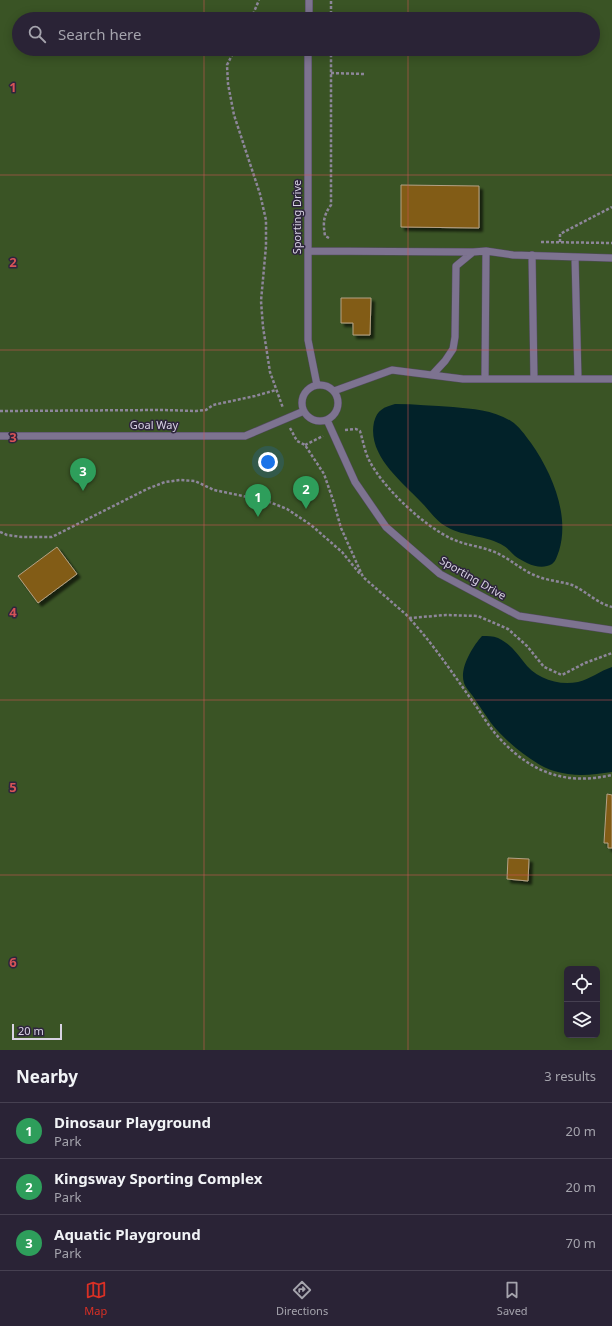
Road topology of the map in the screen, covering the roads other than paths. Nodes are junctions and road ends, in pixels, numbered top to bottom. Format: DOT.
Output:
graph roads {
  1 [pos="309,0"];
  2 [pos="308,12"];
  3 [pos="308,56"];
  4 [pos="308,251"];
  5 [pos="486,251"];
  6 [pos="473,252"];
  7 [pos="532,255"];
  8 [pos="575,257"];
  9 [pos="612,258"];
  10 [pos="432,375"];
  11 [pos="485,379"];
  12 [pos="534,379"];
  13 [pos="578,379"];
  14 [pos="612,379"];
  15 [pos="317,385"];
  16 [pos="334,391"];
  17 [pos="304,411"];
  18 [pos="327,420"];
  19 [pos="0,436"];
  20 [pos="612,630"];
  1 -- 2 [label="lane"];
  3 -- 4 [label="lane, Sporting Drive"];
  4 -- 6 [label="lane"];
  4 -- 15 [label="lane, Sporting Drive"];
  5 -- 6 [label="lane"];
  5 -- 7 [label="lane"];
  5 -- 11 [label="lane"];
  6 -- 10 [label="lane"];
  7 -- 8 [label="lane"];
  7 -- 12 [label="lane"];
  8 -- 9 [label="lane"];
  8 -- 13 [label="lane"];
  10 -- 11 [label="lane"];
  10 -- 16 [label="lane"];
  11 -- 12 [label="lane"];
  12 -- 13 [label="lane"];
  13 -- 14 [label="lane"];
  15 -- 16 [label="lane"];
  15 -- 17 [label="lane"];
  16 -- 18 [label="lane"];
  17 -- 18 [label="lane"];
  17 -- 19 [label="lane, Goal Way"];
  18 -- 20 [label="lane, Sporting Drive"];
}
